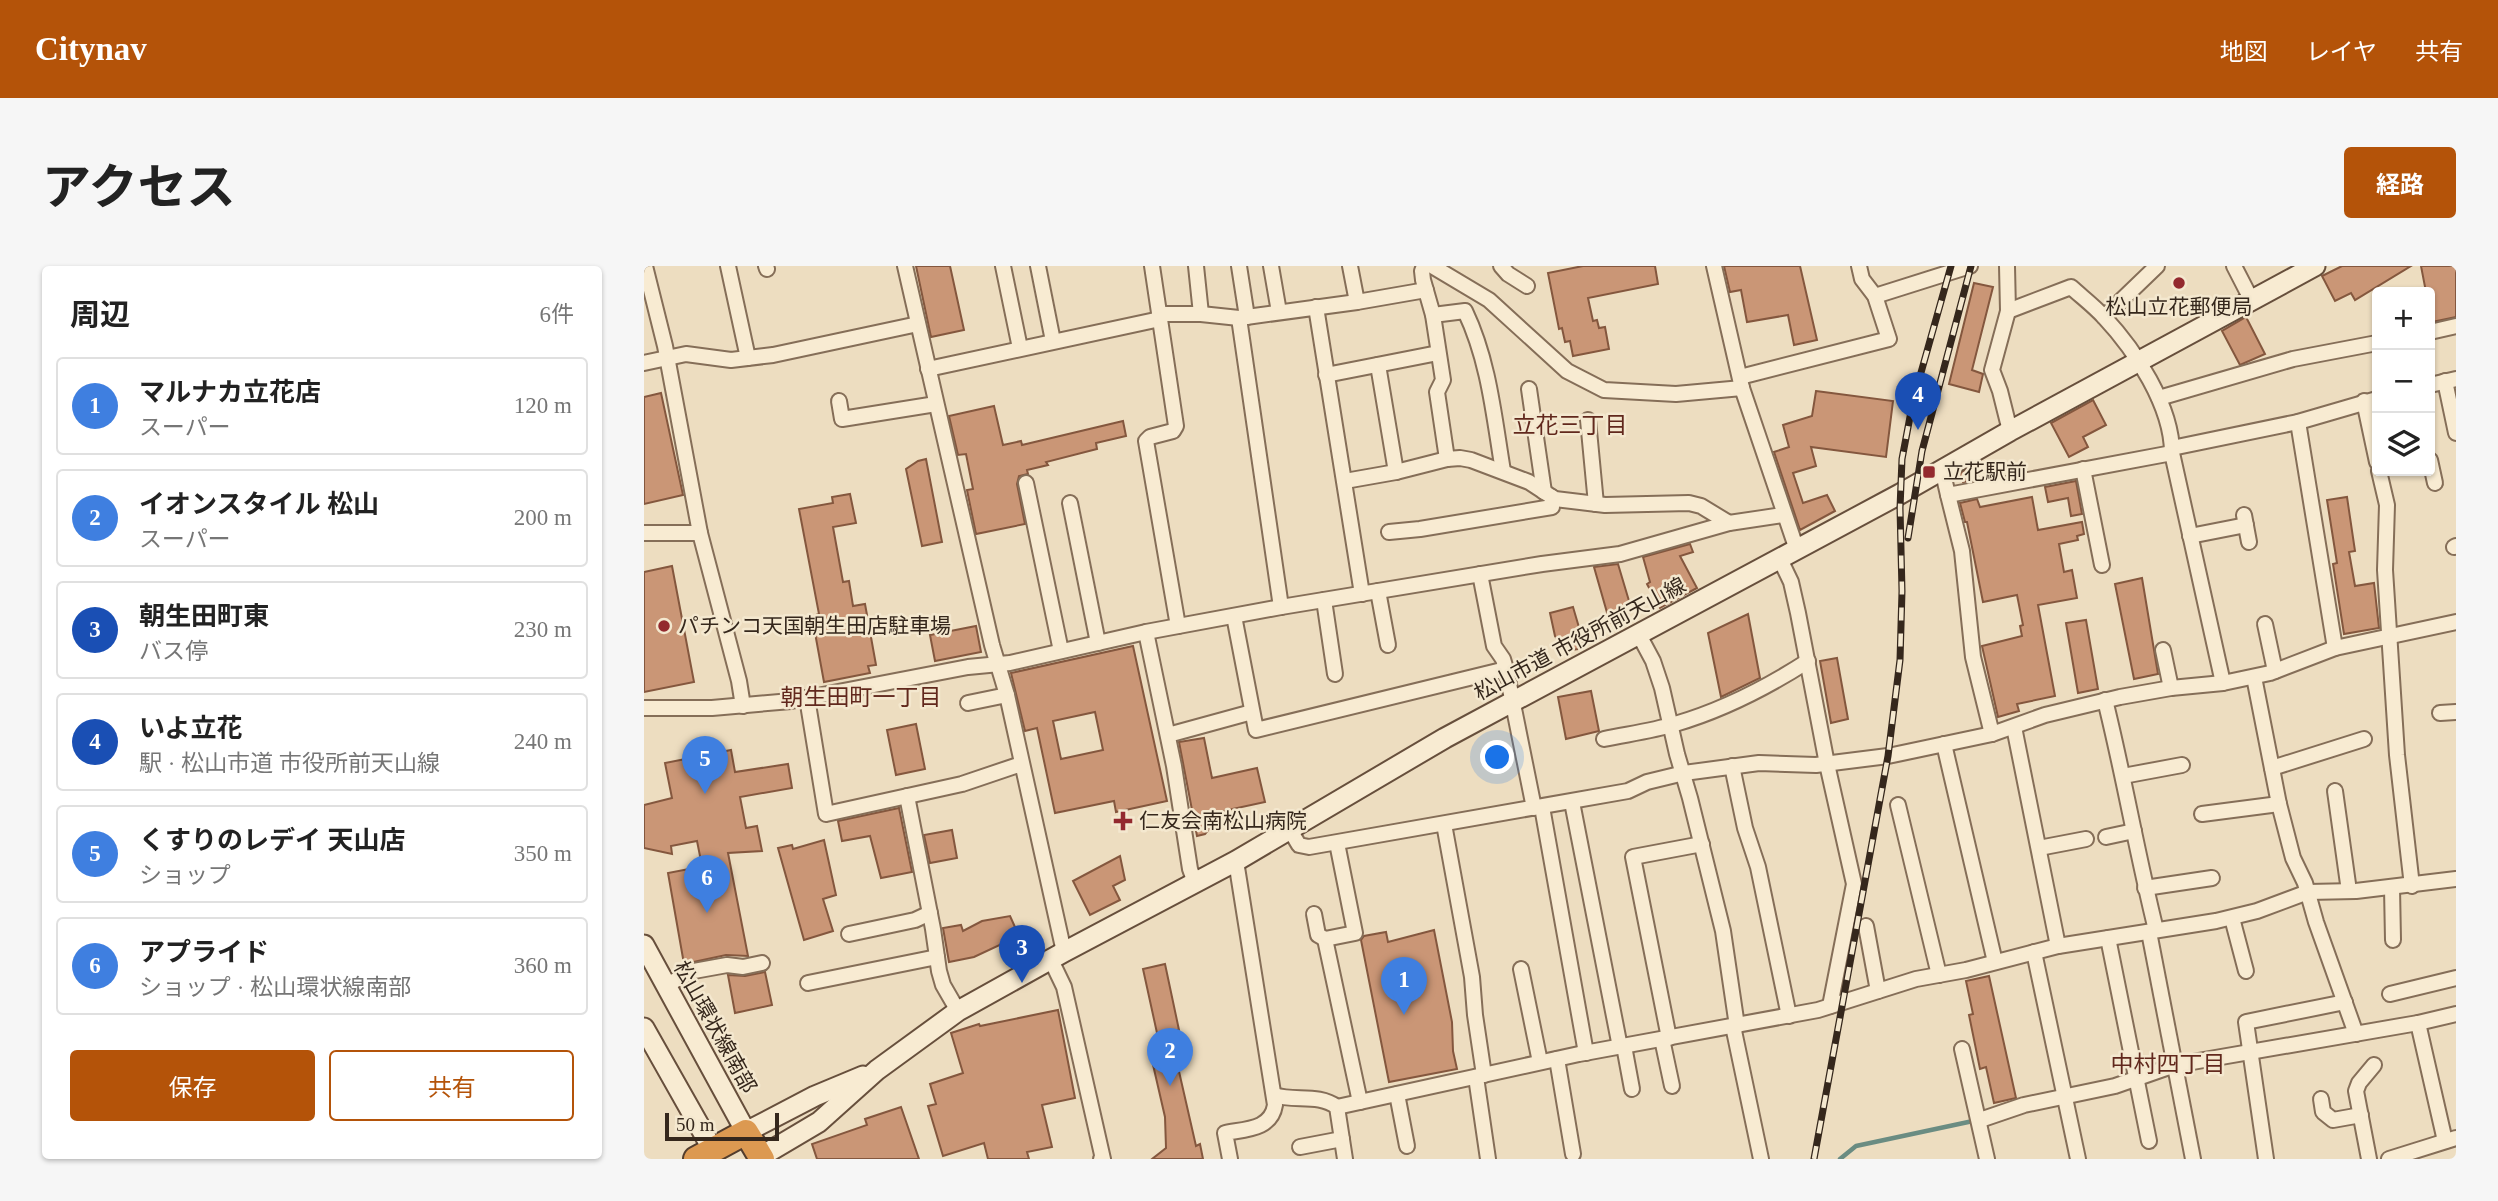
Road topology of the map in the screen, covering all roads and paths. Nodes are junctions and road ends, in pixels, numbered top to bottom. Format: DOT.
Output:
graph roads {
  1 [pos="645,266"];
  2 [pos="728,266"];
  3 [pos="905,266"];
  4 [pos="1003,266"];
  5 [pos="1038,266"];
  6 [pos="1152,266"];
  7 [pos="1196,266"];
  8 [pos="1239,266"];
  9 [pos="1271,266"];
  10 [pos="1350,266"];
  11 [pos="1424,266"];
  12 [pos="1432,266"];
  13 [pos="1501,266"];
  14 [pos="1714,266"];
  15 [pos="1859,266"];
  16 [pos="1970,266"];
  17 [pos="2007,266"];
  18 [pos="2157,266"];
  19 [pos="2234,266"];
  20 [pos="2315,266"];
  21 [pos="1527,286"];
  22 [pos="1426,290"];
  23 [pos="1875,296"];
  24 [pos="2252,301"];
  25 [pos="1357,302"];
  26 [pos="1316,307"];
  27 [pos="1279,312"];
  28 [pos="2008,312"];
  29 [pos="1201,314"];
  30 [pos="1433,315"];
  31 [pos="1160,317"];
  32 [pos="1243,317"];
  33 [pos="2104,317"];
  34 [pos="918,324"];
  35 [pos="2456,326"];
  36 [pos="2435,331"];
  37 [pos="1053,341"];
  38 [pos="2372,344"];
  39 [pos="1020,348"];
  40 [pos="1438,353"];
  41 [pos="667,358"];
  42 [pos="748,358"];
  43 [pos="2139,362"];
  44 [pos="644,363"];
  45 [pos="1378,365"];
  46 [pos="928,369"];
  47 [pos="1326,375"];
  48 [pos="2451,380"];
  49 [pos="1741,383"];
  50 [pos="1529,389"];
  51 [pos="2159,398"];
  52 [pos="2371,400"];
  53 [pos="839,401"];
  54 [pos="936,404"];
  55 [pos="1588,420"];
  56 [pos="2298,422"];
  57 [pos="2010,431"];
  58 [pos="2456,433"];
  59 [pos="2172,450"];
  60 [pos="1447,459"];
  61 [pos="1942,469"];
  62 [pos="2083,469"];
  63 [pos="1503,471"];
  64 [pos="1396,472"];
  65 [pos="2380,476"];
  66 [pos="2433,476"];
  67 [pos="1345,481"];
  68 [pos="1026,483"];
  69 [pos="2435,483"];
  70 [pos="1548,495"];
  71 [pos="1948,495"];
  72 [pos="1070,503"];
  73 [pos="1596,504"];
  74 [pos="1783,515"];
  75 [pos="1729,523"];
  76 [pos="1389,532"];
  77 [pos="644,533"];
  78 [pos="700,533"];
  79 [pos="2190,536"];
  80 [pos="2249,542"];
  81 [pos="1788,552"];
  82 [pos="2102,565"];
  83 [pos="1480,574"];
  84 [pos="1378,591"];
  85 [pos="1362,594"];
  86 [pos="1324,600"];
  87 [pos="1281,607"];
  88 [pos="1234,616"];
  89 [pos="2456,622"];
  90 [pos="2265,624"];
  91 [pos="1178,626"];
  92 [pos="1146,632"];
  93 [pos="1638,633"];
  94 [pos="2390,637"];
  95 [pos="1098,643"];
  96 [pos="1388,645"];
  97 [pos="2335,648"];
  98 [pos="2163,650"];
  99 [pos="1061,651"];
  100 [pos="1808,661"];
  101 [pos="998,664"];
  102 [pos="1506,670"];
  103 [pos="2275,671"];
  104 [pos="1335,674"];
  105 [pos="2254,677"];
  106 [pos="2223,683"];
  107 [pos="2171,688"];
  108 [pos="1007,695"];
  109 [pos="807,698"];
  110 [pos="2105,700"];
  111 [pos="1512,702"];
  112 [pos="968,703"];
  113 [pos="743,706"];
  114 [pos="644,708"];
  115 [pos="1252,712"];
  116 [pos="2456,712"];
  117 [pos="2440,713"];
  118 [pos="1671,726"];
  119 [pos="2014,727"];
  120 [pos="1992,734"];
  121 [pos="1168,735"];
  122 [pos="1604,739"];
  123 [pos="2364,739"];
  124 [pos="1944,744"];
  125 [pos="1021,764"];
  126 [pos="1828,764"];
  127 [pos="2182,765"];
  128 [pos="1732,766"];
  129 [pos="2272,768"];
  130 [pos="1684,773"];
  131 [pos="2123,776"];
  132 [pos="2335,790"];
  133 [pos="907,796"];
  134 [pos="1572,802"];
  135 [pos="2279,804"];
  136 [pos="1898,805"];
  137 [pos="1538,808"];
  138 [pos="2202,814"];
  139 [pos="1444,824"];
  140 [pos="1290,830"];
  141 [pos="2134,831"];
  142 [pos="2106,837"];
  143 [pos="2086,839"];
  144 [pos="1337,843"];
  145 [pos="1702,844"];
  146 [pos="2039,848"];
  147 [pos="1236,861"];
  148 [pos="2212,878"];
  149 [pos="2456,879"];
  150 [pos="1195,883"];
  151 [pos="2412,886"];
  152 [pos="2145,888"];
  153 [pos="2392,888"];
  154 [pos="2348,891"];
  155 [pos="2308,892"];
  156 [pos="930,913"];
  157 [pos="1314,914"];
  158 [pos="2232,918"];
  159 [pos="1866,926"];
  160 [pos="2153,931"];
  161 [pos="849,934"];
  162 [pos="2108,938"];
  163 [pos="1325,939"];
  164 [pos="2393,940"];
  165 [pos="644,945"];
  166 [pos="2058,946"];
  167 [pos="2034,952"];
  168 [pos="1058,956"];
  169 [pos="937,957"];
  170 [pos="1995,962"];
  171 [pos="762,963"];
  172 [pos="1521,969"];
  173 [pos="2246,971"];
  174 [pos="1939,975"];
  175 [pos="2456,978"];
  176 [pos="808,983"];
  177 [pos="666,985"];
  178 [pos="1878,991"];
  179 [pos="2390,993"];
  180 [pos="2345,1002"];
  181 [pos="1830,1006"];
  182 [pos="958,1011"];
  183 [pos="2456,1014"];
  184 [pos="1789,1016"];
  185 [pos="2418,1023"];
  186 [pos="1735,1026"];
  187 [pos="644,1028"];
  188 [pos="2356,1034"];
  189 [pos="1665,1038"];
  190 [pos="1622,1046"];
  191 [pos="1962,1049"];
  192 [pos="1586,1053"];
  193 [pos="2252,1053"];
  194 [pos="1558,1059"];
  195 [pos="1540,1062"];
  196 [pos="2175,1065"];
  197 [pos="2374,1065"];
  198 [pos="877,1070"];
  199 [pos="1480,1076"];
  200 [pos="2134,1078"];
  201 [pos="1672,1086"];
  202 [pos="1632,1089"];
  203 [pos="1397,1094"];
  204 [pos="1274,1095"];
  205 [pos="2064,1097"];
  206 [pos="2320,1099"];
  207 [pos="1360,1102"];
  208 [pos="1337,1107"];
  209 [pos="2361,1115"];
  210 [pos="1980,1120"];
  211 [pos="746,1132"];
  212 [pos="1342,1139"];
  213 [pos="2149,1140"];
  214 [pos="2451,1140"];
  215 [pos="1407,1146"];
  216 [pos="1300,1147"];
  217 [pos="1573,1154"];
  218 [pos="709,1156"];
  219 [pos="2405,1157"];
  220 [pos="760,1158"];
  221 [pos="1101,1159"];
  222 [pos="1230,1159"];
  223 [pos="1345,1159"];
  224 [pos="1488,1159"];
  225 [pos="1761,1159"];
  226 [pos="1987,1159"];
  227 [pos="2078,1159"];
  228 [pos="2193,1159"];
  229 [pos="2266,1159"];
  230 [pos="2369,1159"];
  231 [pos="2389,1159"];
  1 -- 41 [label="street"];
  2 -- 42 [label="street"];
  3 -- 34 [label="street"];
  4 -- 39 [label="street"];
  5 -- 37 [label="street"];
  6 -- 31 [label="street"];
  7 -- 29 [label="street"];
  8 -- 32 [label="street"];
  9 -- 27 [label="street"];
  10 -- 25 [label="street"];
  11 -- 22 [label="street"];
  12 -- 49 [label="street"];
  13 -- 21 [label="street"];
  14 -- 49 [label="street"];
  15 -- 23 [label="street"];
  16 -- 23 [label="street"];
  17 -- 28 [label="street"];
  18 -- 33 [label="street"];
  19 -- 24 [label="street"];
  20 -- 24 [label="street, 松山市道 市役所前天山線"];
  22 -- 25 [label="street"];
  22 -- 30 [label="street"];
  23 -- 49 [label="street"];
  24 -- 43 [label="street, 松山市道 市役所前天山線"];
  25 -- 26 [label="street"];
  26 -- 27 [label="street"];
  26 -- 47 [label="street"];
  27 -- 32 [label="street"];
  28 -- 33 [label="street"];
  28 -- 57 [label="street"];
  29 -- 31 [label="street"];
  29 -- 32 [label="street"];
  30 -- 40 [label="street"];
  30 -- 63 [label="street"];
  31 -- 37 [label="street"];
  31 -- 91 [label="street"];
  32 -- 87 [label="street"];
  33 -- 43 [label="street"];
  34 -- 42 [label="street"];
  34 -- 46 [label="street"];
  35 -- 36 [label="street"];
  37 -- 39 [label="street"];
  38 -- 51 [label="street"];
  39 -- 46 [label="street"];
  40 -- 45 [label="street"];
  40 -- 60 [label="street"];
  41 -- 42 [label="street"];
  41 -- 44 [label="street"];
  41 -- 78 [label="street"];
  43 -- 51 [label="street"];
  43 -- 57 [label="street, 松山市道 市役所前天山線"];
  45 -- 47 [label="street"];
  45 -- 64 [label="street"];
  46 -- 54 [label="street"];
  47 -- 67 [label="street"];
  48 -- 58 [label="street"];
  49 -- 74 [label="street"];
  50 -- 70 [label="street"];
  51 -- 59 [label="street"];
  52 -- 56 [label="street"];
  53 -- 54 [label="street"];
  54 -- 101 [label="street"];
  55 -- 73 [label="street"];
  56 -- 59 [label="street"];
  56 -- 97 [label="street"];
  57 -- 61 [label="street, 松山市道 市役所前天山線"];
  59 -- 62 [label="street"];
  59 -- 79 [label="street"];
  60 -- 63 [label="street"];
  60 -- 64 [label="street"];
  61 -- 71 [label="street"];
  61 -- 81 [label="street, 松山市道 市役所前天山線"];
  62 -- 71 [label="street"];
  62 -- 82 [label="street"];
  63 -- 70 [label="street"];
  64 -- 67 [label="street"];
  65 -- 94 [label="street"];
  66 -- 69 [label="street"];
  67 -- 85 [label="street"];
  68 -- 99 [label="street"];
  70 -- 73 [label="street"];
  70 -- 76 [label="street"];
  71 -- 120 [label="street"];
  72 -- 95 [label="street"];
  73 -- 75 [label="street"];
  74 -- 75 [label="street"];
  74 -- 81 [label="street"];
  75 -- 83 [label="street"];
  77 -- 78 [label="street"];
  78 -- 113 [label="street"];
  79 -- 80 [label="street"];
  79 -- 106 [label="street"];
  81 -- 93 [label="street, 松山市道 市役所前天山線"];
  81 -- 100 [label="street"];
  83 -- 84 [label="street"];
  83 -- 102 [label="street"];
  84 -- 85 [label="street"];
  84 -- 96 [label="street"];
  85 -- 86 [label="street"];
  86 -- 87 [label="street"];
  86 -- 104 [label="street"];
  87 -- 88 [label="street"];
  88 -- 91 [label="street"];
  88 -- 115 [label="street"];
  89 -- 94 [label="street"];
  90 -- 103 [label="street"];
  91 -- 92 [label="street"];
  92 -- 95 [label="street"];
  92 -- 121 [label="street"];
  93 -- 111 [label="street, 松山市道 市役所前天山線"];
  93 -- 118 [label="street"];
  94 -- 97 [label="street"];
  94 -- 151 [label="street"];
  95 -- 99 [label="street"];
  97 -- 103 [label="street"];
  98 -- 107 [label="street"];
  99 -- 101 [label="street"];
  100 -- 118 [label="street"];
  100 -- 126 [label="street"];
  101 -- 108 [label="street"];
  101 -- 109 [label="street"];
  102 -- 111 [label="street"];
  102 -- 115 [label="street"];
  103 -- 105 [label="street"];
  105 -- 106 [label="street"];
  105 -- 129 [label="street"];
  106 -- 107 [label="street"];
  107 -- 110 [label="street"];
  108 -- 112 [label="street"];
  108 -- 125 [label="street"];
  109 -- 113 [label="street"];
  109 -- 133 [label="street"];
  110 -- 119 [label="street"];
  110 -- 131 [label="street"];
  111 -- 137 [label="street"];
  111 -- 140 [label="street, 松山市道 市役所前天山線"];
  113 -- 114 [label="street"];
  115 -- 121 [label="street"];
  116 -- 117 [label="street"];
  118 -- 122 [label="street"];
  118 -- 130 [label="street"];
  119 -- 120 [label="street"];
  119 -- 146 [label="street"];
  120 -- 124 [label="street"];
  121 -- 150 [label="street"];
  123 -- 129 [label="street"];
  124 -- 126 [label="street"];
  124 -- 170 [label="street"];
  125 -- 133 [label="street"];
  125 -- 168 [label="street"];
  126 -- 128 [label="street"];
  126 -- 181 [label="street"];
  127 -- 131 [label="street"];
  128 -- 130 [label="street"];
  128 -- 184 [label="street"];
  129 -- 135 [label="street"];
  130 -- 134 [label="street"];
  130 -- 145 [label="street"];
  131 -- 141 [label="street"];
  132 -- 154 [label="street"];
  133 -- 156 [label="street"];
  134 -- 137 [label="street"];
  134 -- 190 [label="street"];
  135 -- 138 [label="street"];
  135 -- 155 [label="street"];
  136 -- 174 [label="street"];
  137 -- 139 [label="street"];
  137 -- 192 [label="street"];
  139 -- 144 [label="street"];
  139 -- 199 [label="street"];
  140 -- 144 [label="street"];
  140 -- 147 [label="street, 松山市道 市役所前天山線"];
  141 -- 142 [label="street"];
  141 -- 152 [label="street"];
  143 -- 146 [label="street"];
  144 -- 163 [label="street"];
  145 -- 186 [label="street"];
  145 -- 189 [label="street"];
  146 -- 166 [label="street"];
  147 -- 150 [label="street, 松山市道 市役所前天山線"];
  147 -- 204 [label="street"];
  148 -- 152 [label="street"];
  149 -- 151 [label="street"];
  150 -- 168 [label="street, 松山市道 市役所前天山線"];
  151 -- 153 [label="street"];
  152 -- 160 [label="street"];
  153 -- 154 [label="street"];
  153 -- 164 [label="street"];
  154 -- 155 [label="street"];
  155 -- 158 [label="street"];
  155 -- 180 [label="street"];
  156 -- 161 [label="street"];
  156 -- 169 [label="street"];
  157 -- 163 [label="street"];
  158 -- 160 [label="street"];
  158 -- 173 [label="street"];
  159 -- 178 [label="street"];
  160 -- 162 [label="street"];
  160 -- 196 [label="street"];
  162 -- 166 [label="street"];
  162 -- 200 [label="street"];
  163 -- 207 [label="street"];
  165 -- 177 [label="street, 松山環状線南部"];
  166 -- 167 [label="street"];
  167 -- 170 [label="street"];
  167 -- 205 [label="street"];
  168 -- 182 [label="street, 松山市道 市役所前天山線"];
  168 -- 221 [label="street"];
  169 -- 176 [label="street"];
  169 -- 182 [label="street"];
  170 -- 174 [label="street"];
  171 -- 177 [label="street"];
  172 -- 195 [label="street"];
  174 -- 178 [label="street"];
  175 -- 179 [label="street"];
  177 -- 211 [label="street, 松山環状線南部"];
  178 -- 181 [label="street"];
  180 -- 188 [label="street"];
  180 -- 193 [label="street"];
  181 -- 184 [label="street"];
  182 -- 198 [label="street, 松山市道 市役所前天山線"];
  183 -- 185 [label="street"];
  184 -- 186 [label="street"];
  185 -- 188 [label="street"];
  185 -- 214 [label="street"];
  186 -- 189 [label="street"];
  186 -- 225 [label="street"];
  187 -- 218 [label="street"];
  188 -- 193 [label="street"];
  189 -- 190 [label="street"];
  189 -- 201 [label="street"];
  190 -- 192 [label="street"];
  190 -- 202 [label="street"];
  191 -- 210 [label="street"];
  192 -- 194 [label="street"];
  193 -- 196 [label="street"];
  193 -- 229 [label="street"];
  194 -- 195 [label="street"];
  194 -- 217 [label="street"];
  195 -- 199 [label="street"];
  196 -- 200 [label="street"];
  196 -- 228 [label="street"];
  197 -- 209 [label="street"];
  198 -- 211 [label="street, 松山市道 市役所前天山線"];
  198 -- 220 [label="street, 松山市道 市役所前天山線"];
  199 -- 203 [label="street"];
  199 -- 224 [label="street"];
  200 -- 205 [label="street"];
  200 -- 213 [label="street"];
  203 -- 207 [label="street"];
  203 -- 215 [label="street"];
  204 -- 208 [label="street"];
  204 -- 222 [label="street"];
  205 -- 210 [label="street"];
  205 -- 227 [label="street"];
  206 -- 209 [label="street"];
  207 -- 208 [label="street"];
  208 -- 212 [label="street"];
  209 -- 230 [label="street"];
  210 -- 226 [label="street"];
  211 -- 218 [label="highway"];
  211 -- 220 [label="highway"];
  212 -- 216 [label="street"];
  212 -- 223 [label="street"];
  214 -- 219 [label="street"];
  219 -- 231 [label="street"];
}
